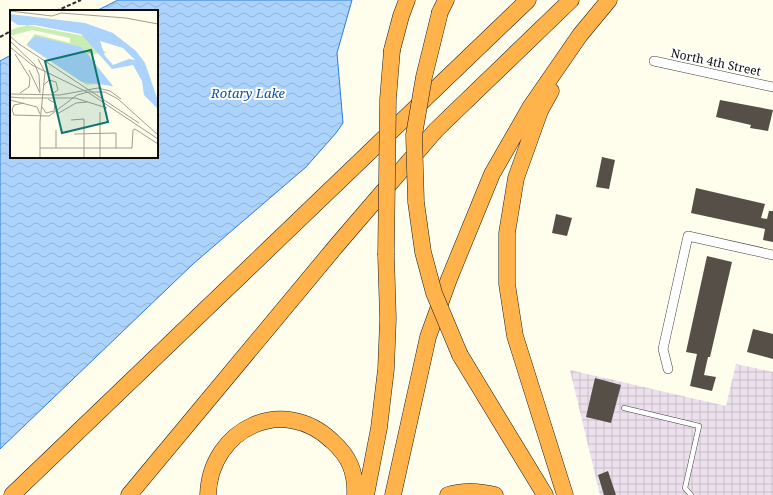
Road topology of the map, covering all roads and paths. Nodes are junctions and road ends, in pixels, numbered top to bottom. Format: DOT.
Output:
graph roads {
  1 [pos="81,0"];
  2 [pos="407,0"];
  3 [pos="528,0"];
  4 [pos="571,0"];
  5 [pos="609,0"];
  6 [pos="443,6"];
  7 [pos="58,10"];
  8 [pos="10,32"];
  9 [pos="580,35"];
  10 [pos="0,37"];
  11 [pos="654,61"];
  12 [pos="773,87"];
  13 [pos="773,255"];
  14 [pos="668,369"];
  15 [pos="624,408"];
  16 [pos="12,495"];
  17 [pos="129,495"];
  18 [pos="208,495"];
  19 [pos="355,495"];
  20 [pos="366,495"];
  21 [pos="392,495"];
  22 [pos="448,495"];
  23 [pos="495,495"];
  24 [pos="545,495"];
  25 [pos="565,495"];
  26 [pos="691,495"];
  1 -- 7 [label="path"];
  2 -- 20 [label="highway, bridge"];
  3 -- 16 [label="highway"];
  4 -- 17 [label="highway"];
  5 -- 9 [label="highway"];
  6 -- 24 [label="highway, bridge"];
  8 -- 10 [label="path"];
  9 -- 21 [label="highway"];
  9 -- 25 [label="highway"];
  11 -- 12 [label="street, North 4th Street"];
  13 -- 14 [label="street"];
  15 -- 26 [label="lane"];
  18 -- 19 [label="highway"];
  22 -- 23 [label="highway"];
}
